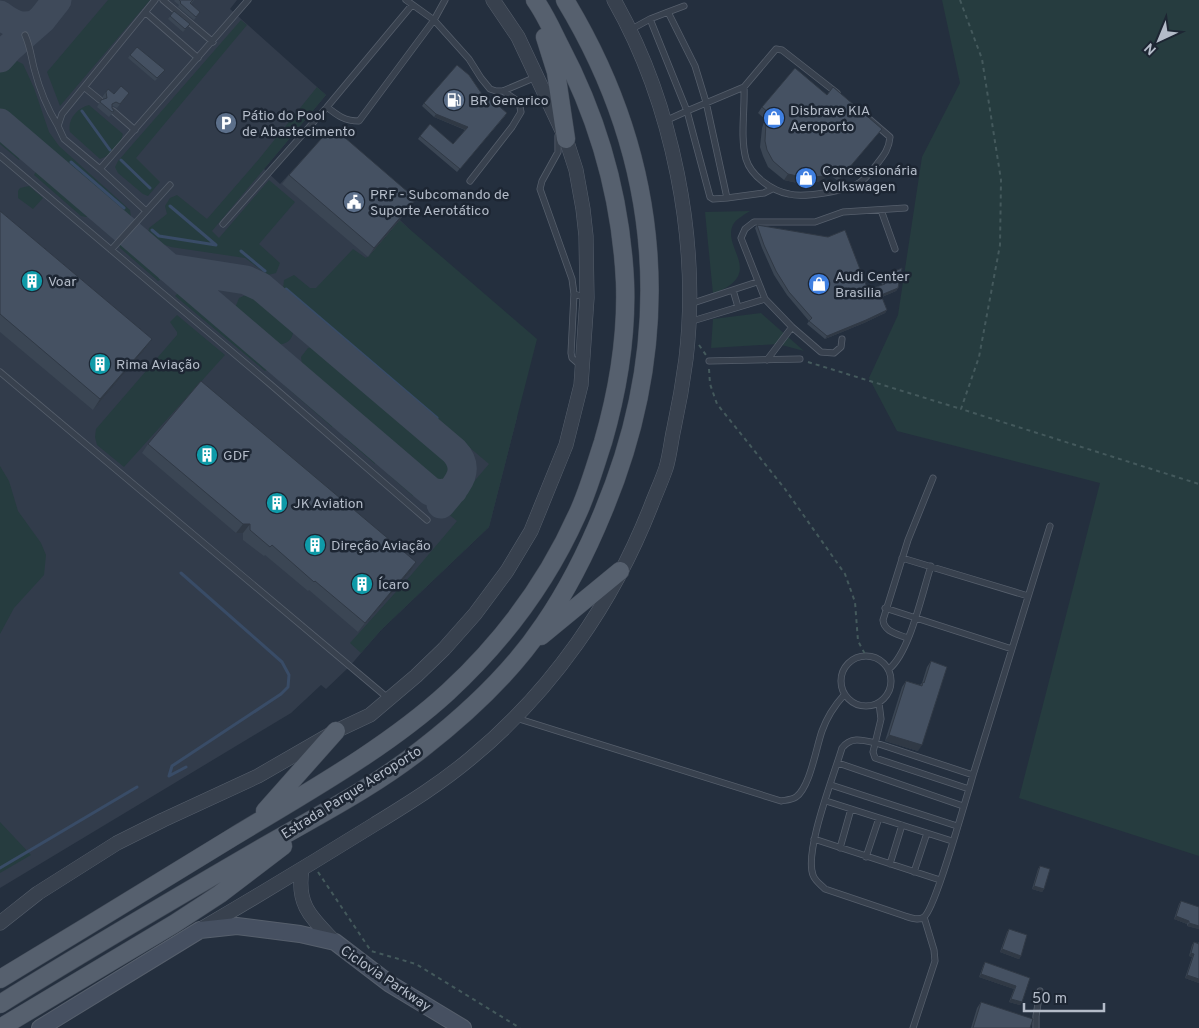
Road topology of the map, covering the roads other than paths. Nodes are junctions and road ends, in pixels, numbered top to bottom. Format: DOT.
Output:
graph roads {
  1 [pos="155,0"];
  2 [pos="163,0"];
  3 [pos="248,0"];
  4 [pos="406,0"];
  5 [pos="446,0"];
  6 [pos="493,0"];
  7 [pos="528,0"];
  8 [pos="535,0"];
  9 [pos="565,0"];
  10 [pos="618,1"];
  11 [pos="412,5"];
  12 [pos="684,6"];
  13 [pos="145,12"];
  14 [pos="668,12"];
  15 [pos="434,20"];
  16 [pos="650,20"];
  17 [pos="630,30"];
  18 [pos="25,34"];
  19 [pos="213,42"];
  20 [pos="198,58"];
  21 [pos="538,76"];
  22 [pos="84,87"];
  23 [pos="744,87"];
  24 [pos="503,90"];
  25 [pos="844,99"];
  26 [pos="100,100"];
  27 [pos="706,102"];
  28 [pos="327,107"];
  29 [pos="113,111"];
  30 [pos="687,111"];
  31 [pos="860,111"];
  32 [pos="558,121"];
  33 [pos="665,121"];
  34 [pos="58,126"];
  35 [pos="135,130"];
  36 [pos="566,139"];
  37 [pos="0,156"];
  38 [pos="100,169"];
  39 [pos="470,181"];
  40 [pos="170,185"];
  41 [pos="772,189"];
  42 [pos="727,198"];
  43 [pos="905,208"];
  44 [pos="146,210"];
  45 [pos="881,210"];
  46 [pos="223,224"];
  47 [pos="895,249"];
  48 [pos="111,250"];
  49 [pos="757,282"];
  50 [pos="732,290"];
  51 [pos="574,294"];
  52 [pos="587,298"];
  53 [pos="765,299"];
  54 [pos="689,305"];
  55 [pos="738,307"];
  56 [pos="792,327"];
  57 [pos="688,328"];
  58 [pos="842,339"];
  59 [pos="800,359"];
  60 [pos="767,360"];
  61 [pos="709,361"];
  62 [pos="583,367"];
  63 [pos="0,372"];
  64 [pos="933,478"];
  65 [pos="427,520"];
  66 [pos="1050,526"];
  67 [pos="902,558"];
  68 [pos="931,566"];
  69 [pos="620,572"];
  70 [pos="1028,596"];
  71 [pos="886,608"];
  72 [pos="914,619"];
  73 [pos="907,638"];
  74 [pos="527,647"];
  75 [pos="1012,649"];
  76 [pos="888,669"];
  77 [pos="844,695"];
  78 [pos="390,700"];
  79 [pos="879,703"];
  80 [pos="515,718"];
  81 [pos="336,731"];
  82 [pos="876,743"];
  83 [pos="838,762"];
  84 [pos="973,775"];
  85 [pos="831,785"];
  86 [pos="968,789"];
  87 [pos="826,801"];
  88 [pos="334,806"];
  89 [pos="963,806"];
  90 [pos="852,809"];
  91 [pos="879,818"];
  92 [pos="902,825"];
  93 [pos="252,826"];
  94 [pos="957,826"];
  95 [pos="927,833"];
  96 [pos="814,839"];
  97 [pos="952,841"];
  98 [pos="840,848"];
  99 [pos="866,857"];
  100 [pos="890,864"];
  101 [pos="307,866"];
  102 [pos="914,872"];
  103 [pos="940,880"];
  104 [pos="924,917"];
  105 [pos="0,923"];
  106 [pos="200,930"];
  107 [pos="335,942"];
  108 [pos="0,979"];
  109 [pos="1040,991"];
  110 [pos="0,1004"];
  111 [pos="0,1028"];
  112 [pos="40,1028"];
  113 [pos="463,1028"];
  114 [pos="913,1028"];
  115 [pos="1036,1028"];
  1 -- 13 [label="lane"];
  2 -- 19 [label="lane"];
  3 -- 19 [label="lane"];
  4 -- 11 [label="lane"];
  5 -- 15 [label="lane"];
  6 -- 21 [label="street"];
  7 -- 36 [label="main road"];
  8 -- 93 [label="main road, Estrada Parque Aeroporto"];
  9 -- 74 [label="main road, Estrada Parque Aeroporto"];
  10 -- 17 [label="street"];
  11 -- 15 [label="lane"];
  11 -- 28 [label="lane"];
  12 -- 14 [label="lane"];
  13 -- 20 [label="lane"];
  13 -- 22 [label="lane"];
  14 -- 16 [label="lane"];
  14 -- 27 [label="lane"];
  15 -- 24 [label="lane"];
  15 -- 28 [label="lane"];
  16 -- 17 [label="lane"];
  16 -- 30 [label="lane"];
  17 -- 33 [label="street"];
  18 -- 34 [label="lane"];
  19 -- 20 [label="lane"];
  20 -- 35 [label="lane"];
  21 -- 24 [label="lane"];
  21 -- 32 [label="street"];
  22 -- 26 [label="lane"];
  22 -- 34 [label="lane"];
  23 -- 25 [label="lane"];
  23 -- 27 [label="lane"];
  23 -- 41 [label="lane"];
  24 -- 39 [label="lane"];
  27 -- 30 [label="lane"];
  27 -- 42 [label="lane"];
  28 -- 46 [label="lane"];
  29 -- 35 [label="lane"];
  30 -- 33 [label="lane"];
  30 -- 42 [label="lane"];
  31 -- 41 [label="lane"];
  32 -- 36 [label="street"];
  32 -- 51 [label="lane"];
  33 -- 54 [label="street"];
  34 -- 38 [label="lane"];
  35 -- 38 [label="lane"];
  36 -- 52 [label="street"];
  37 -- 48 [label="lane"];
  38 -- 44 [label="lane"];
  40 -- 44 [label="lane"];
  41 -- 42 [label="lane"];
  43 -- 45 [label="lane"];
  44 -- 48 [label="lane"];
  45 -- 47 [label="lane"];
  45 -- 49 [label="lane"];
  48 -- 65 [label="lane"];
  49 -- 50 [label="lane"];
  49 -- 53 [label="lane"];
  50 -- 54 [label="lane"];
  50 -- 55 [label="lane"];
  51 -- 52 [label="lane"];
  51 -- 62 [label="lane"];
  52 -- 62 [label="street"];
  53 -- 55 [label="lane"];
  53 -- 56 [label="lane"];
  54 -- 57 [label="street"];
  55 -- 57 [label="lane"];
  56 -- 58 [label="lane"];
  56 -- 60 [label="lane"];
  57 -- 69 [label="street"];
  59 -- 60 [label="lane"];
  60 -- 61 [label="lane"];
  62 -- 78 [label="street"];
  63 -- 78 [label="lane"];
  64 -- 67 [label="lane"];
  66 -- 70 [label="lane"];
  67 -- 68 [label="lane"];
  67 -- 71 [label="lane"];
  68 -- 70 [label="lane"];
  68 -- 72 [label="lane"];
  69 -- 74 [label="main road"];
  69 -- 80 [label="street"];
  70 -- 75 [label="lane"];
  71 -- 72 [label="lane"];
  71 -- 73 [label="lane"];
  72 -- 73 [label="lane"];
  72 -- 75 [label="lane"];
  73 -- 76 [label="lane"];
  74 -- 88 [label="main road, Estrada Parque Aeroporto"];
  75 -- 84 [label="lane"];
  76 -- 77 [label="lane"];
  76 -- 79 [label="lane"];
  77 -- 79 [label="lane"];
  77 -- 80 [label="lane"];
  78 -- 81 [label="street"];
  79 -- 82 [label="lane"];
  80 -- 101 [label="street"];
  81 -- 93 [label="main road"];
  81 -- 105 [label="street"];
  82 -- 83 [label="lane"];
  82 -- 84 [label="lane"];
  82 -- 86 [label="lane"];
  83 -- 85 [label="lane"];
  83 -- 89 [label="lane"];
  84 -- 86 [label="lane"];
  85 -- 87 [label="lane"];
  85 -- 94 [label="lane"];
  86 -- 89 [label="lane"];
  87 -- 90 [label="lane"];
  87 -- 96 [label="lane"];
  88 -- 110 [label="main road, Estrada Parque Aeroporto"];
  88 -- 111 [label="main road"];
  89 -- 94 [label="lane"];
  90 -- 91 [label="lane"];
  90 -- 98 [label="lane"];
  91 -- 92 [label="lane"];
  91 -- 99 [label="lane"];
  92 -- 95 [label="lane"];
  92 -- 100 [label="lane"];
  93 -- 108 [label="main road, Estrada Parque Aeroporto"];
  94 -- 97 [label="lane"];
  95 -- 97 [label="lane"];
  95 -- 102 [label="lane"];
  96 -- 98 [label="lane"];
  96 -- 104 [label="lane"];
  97 -- 103 [label="lane"];
  98 -- 99 [label="lane"];
  99 -- 100 [label="lane"];
  100 -- 102 [label="lane"];
  101 -- 106 [label="street"];
  101 -- 107 [label="street, Ciclovia Parkway"];
  102 -- 103 [label="lane"];
  103 -- 104 [label="lane"];
  104 -- 114 [label="lane"];
  106 -- 107 [label="main road, Ciclovia Parkway"];
  106 -- 112 [label="main road"];
  107 -- 113 [label="main road, Ciclovia Parkway"];
  109 -- 115 [label="lane"];
}
